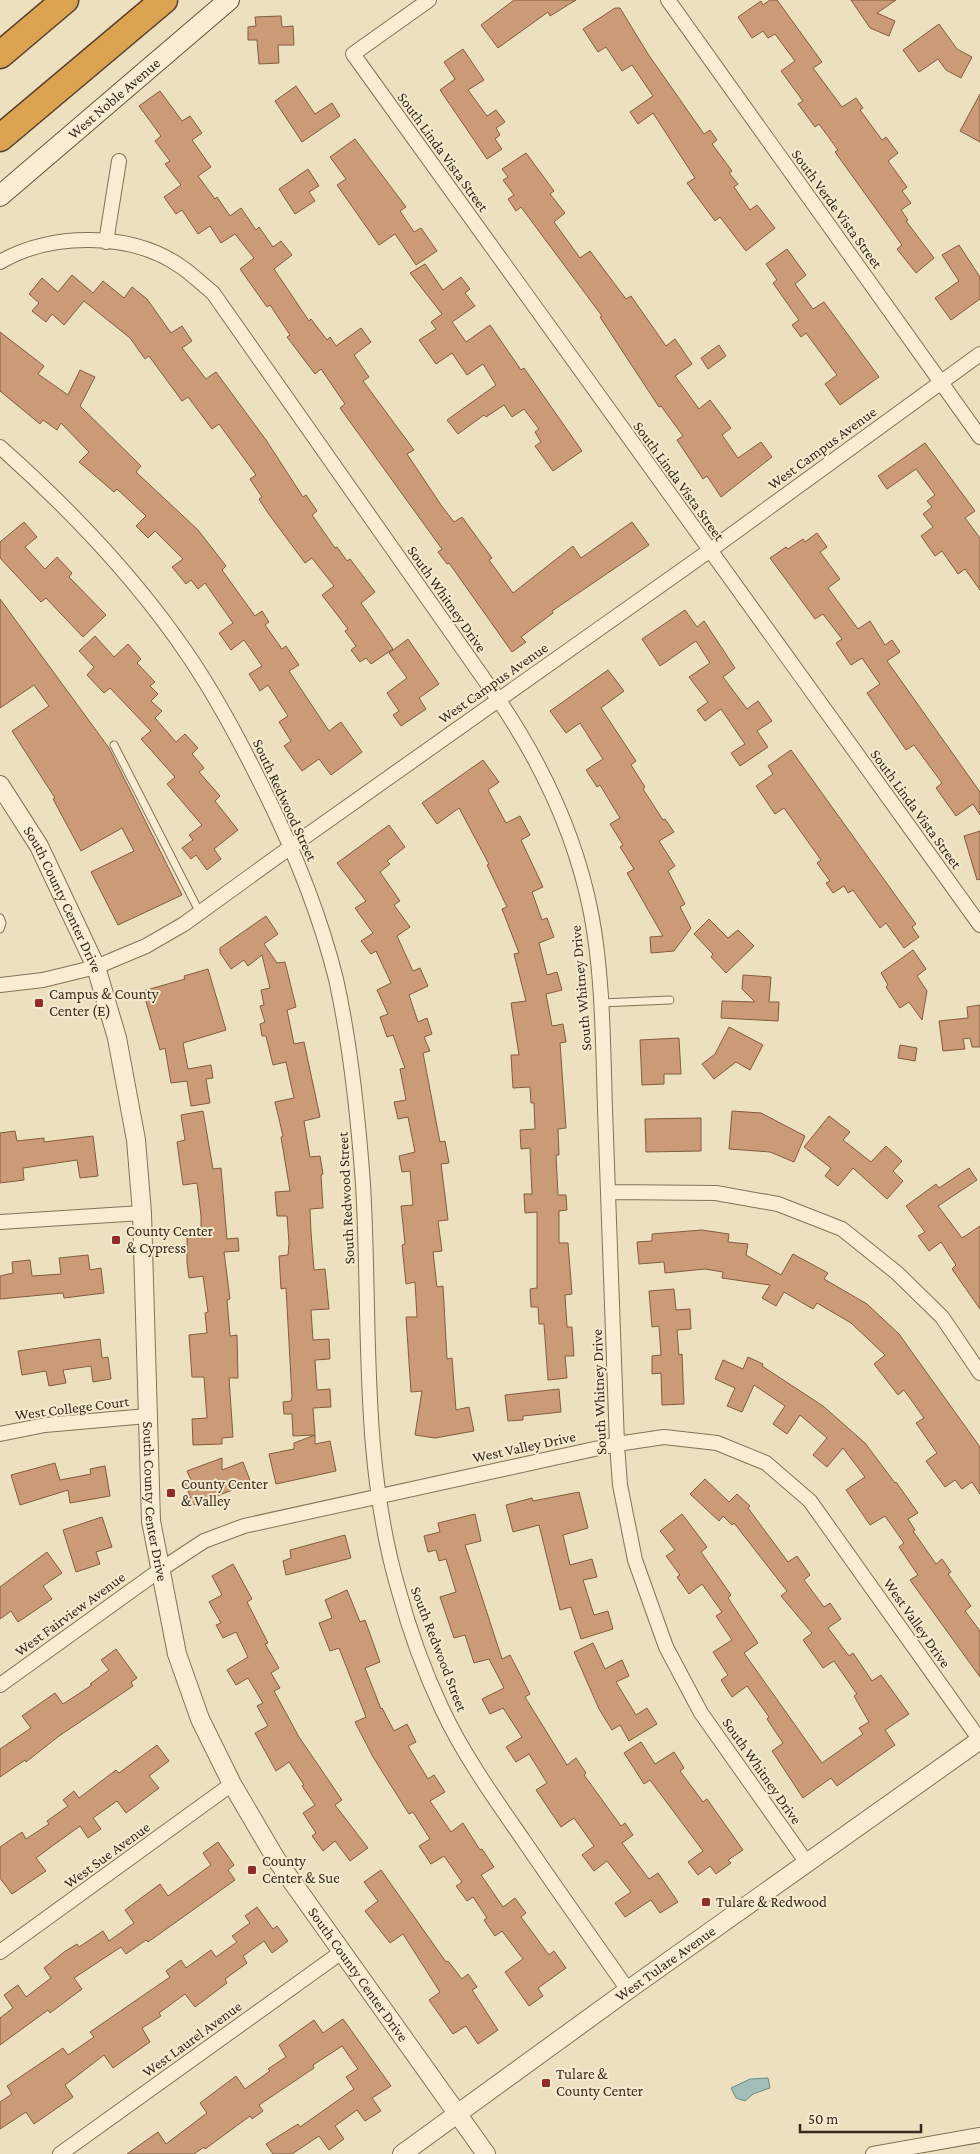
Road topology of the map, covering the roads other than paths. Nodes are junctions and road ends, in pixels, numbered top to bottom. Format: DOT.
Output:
graph roads {
  1 [pos="66,0"];
  2 [pos="164,0"];
  3 [pos="229,0"];
  4 [pos="429,0"];
  5 [pos="668,0"];
  6 [pos="0,55"];
  7 [pos="0,138"];
  8 [pos="118,161"];
  9 [pos="0,196"];
  10 [pos="106,242"];
  11 [pos="0,262"];
  12 [pos="980,354"];
  13 [pos="941,382"];
  14 [pos="980,437"];
  15 [pos="0,447"];
  16 [pos="709,551"];
  17 [pos="498,699"];
  18 [pos="114,746"];
  19 [pos="0,785"];
  20 [pos="292,846"];
  21 [pos="200,913"];
  22 [pos="0,918"];
  23 [pos="980,925"];
  24 [pos="0,929"];
  25 [pos="96,967"];
  26 [pos="0,985"];
  27 [pos="670,1000"];
  28 [pos="601,1003"];
  29 [pos="609,1192"];
  30 [pos="142,1212"];
  31 [pos="0,1222"];
  32 [pos="980,1373"];
  33 [pos="147,1416"];
  34 [pos="0,1434"];
  35 [pos="617,1444"];
  36 [pos="379,1496"];
  37 [pos="160,1570"];
  38 [pos="0,1685"];
  39 [pos="980,1740"];
  40 [pos="232,1784"];
  41 [pos="807,1864"];
  42 [pos="343,1951"];
  43 [pos="0,1952"];
  44 [pos="628,1990"];
  45 [pos="458,2114"];
  46 [pos="980,2135"];
  47 [pos="60,2154"];
  48 [pos="402,2154"];
  49 [pos="486,2154"];
  50 [pos="873,2154"];
  1 -- 6 [label="highway"];
  2 -- 7 [label="highway"];
  3 -- 9 [label="main road, West Noble Avenue"];
  4 -- 16 [label="street, South Linda Vista Street"];
  5 -- 13 [label="street, South Verde Vista Street"];
  8 -- 10 [label="street"];
  10 -- 11 [label="street, South Whitney Drive"];
  10 -- 17 [label="street, South Whitney Drive"];
  12 -- 13 [label="street, West Campus Avenue"];
  13 -- 14 [label="street, South Verde Vista Street"];
  13 -- 16 [label="street, West Campus Avenue"];
  15 -- 20 [label="street, South Redwood Street"];
  16 -- 17 [label="street, West Campus Avenue"];
  16 -- 23 [label="street, South Linda Vista Street"];
  17 -- 20 [label="street, West Campus Avenue"];
  17 -- 28 [label="street, South Whitney Drive"];
  18 -- 21 [label="lane"];
  19 -- 25 [label="street, South County Center Drive"];
  20 -- 21 [label="street, West Campus Avenue"];
  20 -- 36 [label="street, South Redwood Street"];
  21 -- 25 [label="street, West Campus Avenue"];
  22 -- 24 [label="lane"];
  25 -- 26 [label="street, West Campus Avenue"];
  25 -- 30 [label="street, South County Center Drive"];
  27 -- 28 [label="lane"];
  28 -- 29 [label="street, South Whitney Drive"];
  29 -- 32 [label="street"];
  29 -- 35 [label="street, South Whitney Drive"];
  30 -- 31 [label="street"];
  30 -- 33 [label="street, South County Center Drive"];
  33 -- 34 [label="street, West College Court"];
  33 -- 37 [label="street, South County Center Drive"];
  35 -- 36 [label="street, West Valley Drive"];
  35 -- 39 [label="street, West Valley Drive"];
  35 -- 41 [label="street, South Whitney Drive"];
  36 -- 37 [label="street, West Valley Drive"];
  36 -- 44 [label="street, South Redwood Street"];
  37 -- 38 [label="street, West Fairview Avenue"];
  37 -- 40 [label="street, South County Center Drive"];
  39 -- 41 [label="street, West Tulare Avenue"];
  40 -- 42 [label="street, South County Center Drive"];
  40 -- 43 [label="street, West Sue Avenue"];
  41 -- 44 [label="street, West Tulare Avenue"];
  42 -- 45 [label="street, South County Center Drive"];
  42 -- 47 [label="street, West Laurel Avenue"];
  44 -- 45 [label="street, West Tulare Avenue"];
  45 -- 48 [label="street, West Tulare Avenue"];
  45 -- 49 [label="street, South County Center Drive"];
  46 -- 50 [label="street"];
}
